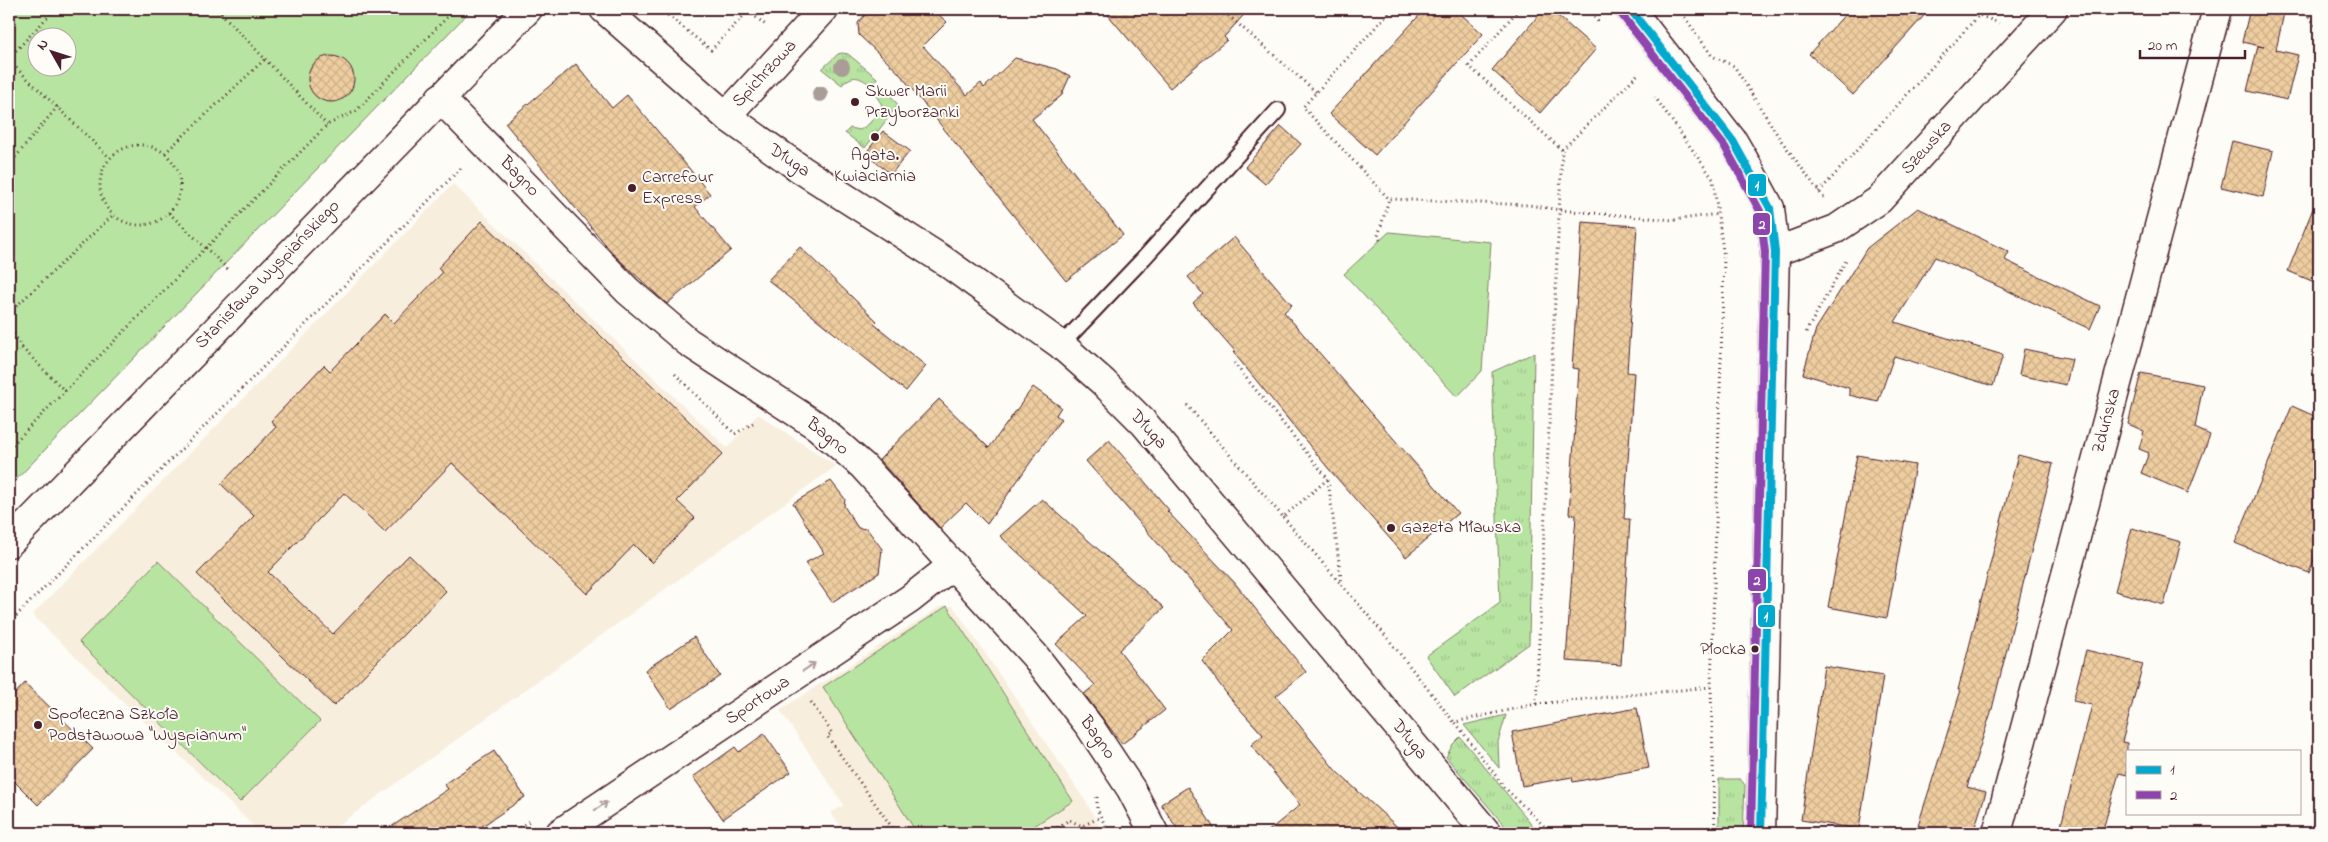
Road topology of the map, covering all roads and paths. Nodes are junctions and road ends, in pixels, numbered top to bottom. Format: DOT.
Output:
graph roads {
  1 [pos="55,9"];
  2 [pos="211,9"];
  3 [pos="225,9"];
  4 [pos="454,9"];
  5 [pos="528,9"];
  6 [pos="604,9"];
  7 [pos="660,9"];
  8 [pos="824,9"];
  9 [pos="1220,9"];
  10 [pos="1392,9"];
  11 [pos="1519,9"];
  12 [pos="1588,9"];
  13 [pos="1630,9"];
  14 [pos="2053,9"];
  15 [pos="2217,9"];
  16 [pos="2302,9"];
  17 [pos="749,10"];
  18 [pos="221,13"];
  19 [pos="2004,24"];
  20 [pos="770,28"];
  21 [pos="2319,29"];
  22 [pos="1605,30"];
  23 [pos="9,59"];
  24 [pos="265,59"];
  25 [pos="1633,67"];
  26 [pos="1638,74"];
  27 [pos="1644,82"];
  28 [pos="1650,90"];
  29 [pos="1316,92"];
  30 [pos="440,98"];
  31 [pos="58,106"];
  32 [pos="1278,110"];
  33 [pos="726,116"];
  34 [pos="327,125"];
  35 [pos="1562,150"];
  36 [pos="165,154"];
  37 [pos="110,158"];
  38 [pos="9,166"];
  39 [pos="471,172"];
  40 [pos="1819,192"];
  41 [pos="1389,199"];
  42 [pos="1560,210"];
  43 [pos="169,213"];
  44 [pos="113,214"];
  45 [pos="1718,214"];
  46 [pos="1380,240"];
  47 [pos="206,248"];
  48 [pos="1775,252"];
  49 [pos="232,273"];
  50 [pos="9,313"];
  51 [pos="9,325"];
  52 [pos="1060,345"];
  53 [pos="22,348"];
  54 [pos="9,359"];
  55 [pos="1234,363"];
  56 [pos="673,372"];
  57 [pos="66,392"];
  58 [pos="1187,405"];
  59 [pos="760,419"];
  60 [pos="9,448"];
  61 [pos="1328,479"];
  62 [pos="1283,518"];
  63 [pos="9,543"];
  64 [pos="953,564"];
  65 [pos="1342,586"];
  66 [pos="9,623"];
  67 [pos="1712,687"];
  68 [pos="808,697"];
  69 [pos="1536,704"];
  70 [pos="1455,722"];
  71 [pos="1097,789"];
  72 [pos="535,817"];
  73 [pos="1101,817"];
  74 [pos="1082,826"];
  75 [pos="511,833"];
  76 [pos="560,833"];
  77 [pos="896,833"];
  78 [pos="1049,833"];
  79 [pos="1086,833"];
  80 [pos="1109,833"];
  81 [pos="1154,833"];
  82 [pos="1487,833"];
  83 [pos="1551,833"];
  84 [pos="1715,833"];
  85 [pos="1760,833"];
  86 [pos="1998,833"];
  1 -- 23 [label="path"];
  2 -- 18 [label="path"];
  3 -- 18 [label="path"];
  4 -- 34 [label="path"];
  5 -- 30 [label="street, Stanisława Wyspiańskiego"];
  6 -- 33 [label="street, Długa"];
  7 -- 17 [label="path"];
  8 -- 33 [label="street, Spichrzowa"];
  9 -- 29 [label="path"];
  10 -- 29 [label="path"];
  11 -- 35 [label="path"];
  12 -- 22 [label="path"];
  13 -- 48 [label="street"];
  14 -- 48 [label="street, Szewska"];
  15 -- 86 [label="street, Zduńska"];
  16 -- 21 [label="path"];
  17 -- 20 [label="path"];
  18 -- 24 [label="path"];
  19 -- 40 [label="path"];
  23 -- 31 [label="path"];
  24 -- 34 [label="path"];
  24 -- 36 [label="path"];
  25 -- 26 [label="path"];
  26 -- 27 [label="path"];
  26 -- 35 [label="path"];
  28 -- 45 [label="path"];
  29 -- 41 [label="path"];
  30 -- 63 [label="street, Stanisława Wyspiańskiego"];
  30 -- 64 [label="street, Bagno"];
  31 -- 37 [label="path"];
  31 -- 38 [label="path"];
  32 -- 52 [label="lane"];
  33 -- 52 [label="street, Długa"];
  34 -- 47 [label="path"];
  35 -- 42 [label="path"];
  36 -- 37 [label="path"];
  36 -- 43 [label="path"];
  37 -- 44 [label="path"];
  39 -- 66 [label="path"];
  41 -- 42 [label="path"];
  41 -- 46 [label="path"];
  42 -- 45 [label="path"];
  42 -- 69 [label="path"];
  43 -- 44 [label="path"];
  43 -- 47 [label="path"];
  44 -- 50 [label="path"];
  45 -- 67 [label="path"];
  47 -- 49 [label="path"];
  47 -- 57 [label="path"];
  48 -- 85 [label="street"];
  51 -- 53 [label="path"];
  52 -- 82 [label="street, Długa"];
  53 -- 54 [label="path"];
  53 -- 57 [label="path"];
  55 -- 61 [label="path"];
  56 -- 59 [label="path"];
  57 -- 60 [label="path"];
  58 -- 62 [label="path"];
  61 -- 62 [label="path"];
  61 -- 65 [label="path"];
  62 -- 65 [label="path"];
  76 -- 64 [label="street, Sportowa, one-way"];
  64 -- 81 [label="street, Bagno"];
  65 -- 70 [label="path"];
  67 -- 69 [label="path"];
  67 -- 84 [label="path"];
  68 -- 77 [label="path"];
  69 -- 70 [label="path"];
  70 -- 83 [label="path"];
  71 -- 73 [label="path"];
  72 -- 75 [label="path"];
  73 -- 74 [label="path"];
  73 -- 80 [label="path"];
  74 -- 78 [label="path"];
  74 -- 79 [label="path"];
}
